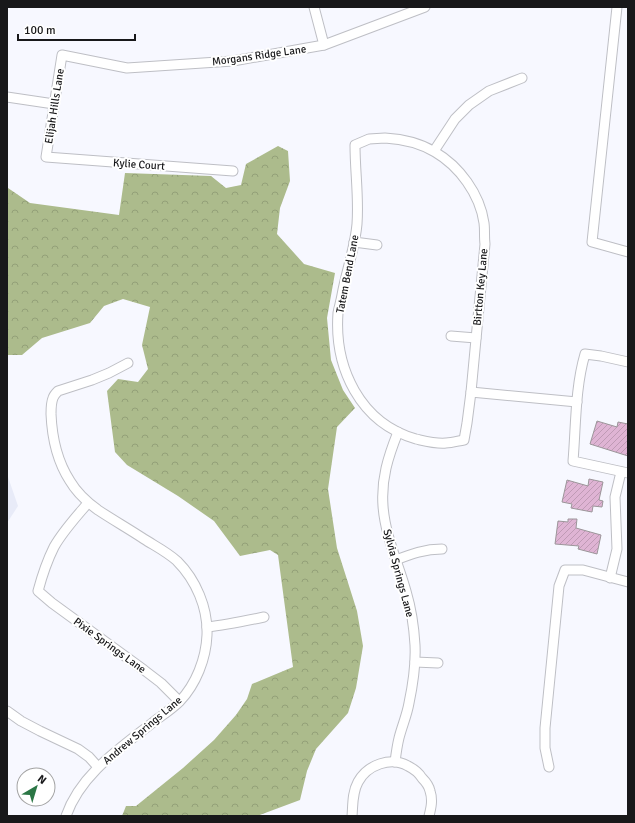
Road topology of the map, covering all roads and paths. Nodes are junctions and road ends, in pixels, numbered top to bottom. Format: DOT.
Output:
graph roads {
  1 [pos="314,7"];
  2 [pos="426,7"];
  3 [pos="617,7"];
  4 [pos="324,45"];
  5 [pos="62,55"];
  6 [pos="522,78"];
  7 [pos="7,97"];
  8 [pos="54,104"];
  9 [pos="355,145"];
  10 [pos="434,151"];
  11 [pos="46,157"];
  12 [pos="233,171"];
  13 [pos="354,242"];
  14 [pos="378,245"];
  15 [pos="628,252"];
  16 [pos="451,336"];
  17 [pos="476,338"];
  18 [pos="628,362"];
  19 [pos="128,363"];
  20 [pos="471,392"];
  21 [pos="578,402"];
  22 [pos="398,432"];
  23 [pos="464,440"];
  24 [pos="625,473"];
  25 [pos="88,503"];
  26 [pos="442,549"];
  27 [pos="396,560"];
  28 [pos="610,578"];
  29 [pos="628,582"];
  30 [pos="264,617"];
  31 [pos="207,627"];
  32 [pos="415,662"];
  33 [pos="438,663"];
  34 [pos="179,701"];
  35 [pos="7,711"];
  36 [pos="395,762"];
  37 [pos="98,767"];
  38 [pos="549,767"];
  39 [pos="66,816"];
  40 [pos="352,816"];
  41 [pos="429,816"];
  1 -- 4 [label="street"];
  2 -- 4 [label="street, Morgans Ridge Lane"];
  3 -- 15 [label="street"];
  4 -- 5 [label="street, Morgans Ridge Lane"];
  5 -- 8 [label="street, Elijah Hills Lane"];
  6 -- 10 [label="street"];
  7 -- 8 [label="street"];
  8 -- 11 [label="street, Elijah Hills Lane"];
  9 -- 10 [label="street, Birtton Key Lane"];
  9 -- 13 [label="street, Tatem Bend Lane"];
  10 -- 17 [label="street, Birtton Key Lane"];
  11 -- 12 [label="street, Kylie Court"];
  13 -- 14 [label="street"];
  13 -- 22 [label="street, Tatem Bend Lane"];
  16 -- 17 [label="street"];
  17 -- 20 [label="street, Birtton Key Lane"];
  18 -- 21 [label="street"];
  19 -- 25 [label="street, Andrew Springs Lane"];
  20 -- 21 [label="street"];
  20 -- 23 [label="street, Birtton Key Lane"];
  21 -- 24 [label="street"];
  22 -- 23 [label="street, Tatem Bend Lane"];
  22 -- 27 [label="street, Sylvia Springs Lane"];
  24 -- 28 [label="street"];
  25 -- 31 [label="street, Andrew Springs Lane"];
  25 -- 34 [label="street, Pixie Springs Lane"];
  26 -- 27 [label="street"];
  27 -- 32 [label="street, Sylvia Springs Lane"];
  28 -- 29 [label="street"];
  28 -- 38 [label="street"];
  30 -- 31 [label="street"];
  31 -- 34 [label="street, Andrew Springs Lane"];
  32 -- 33 [label="street"];
  32 -- 36 [label="street, Sylvia Springs Lane"];
  34 -- 37 [label="street, Andrew Springs Lane"];
  35 -- 37 [label="street"];
  36 -- 40 [label="street"];
  36 -- 41 [label="street"];
  37 -- 39 [label="street, Andrew Springs Lane"];
}
